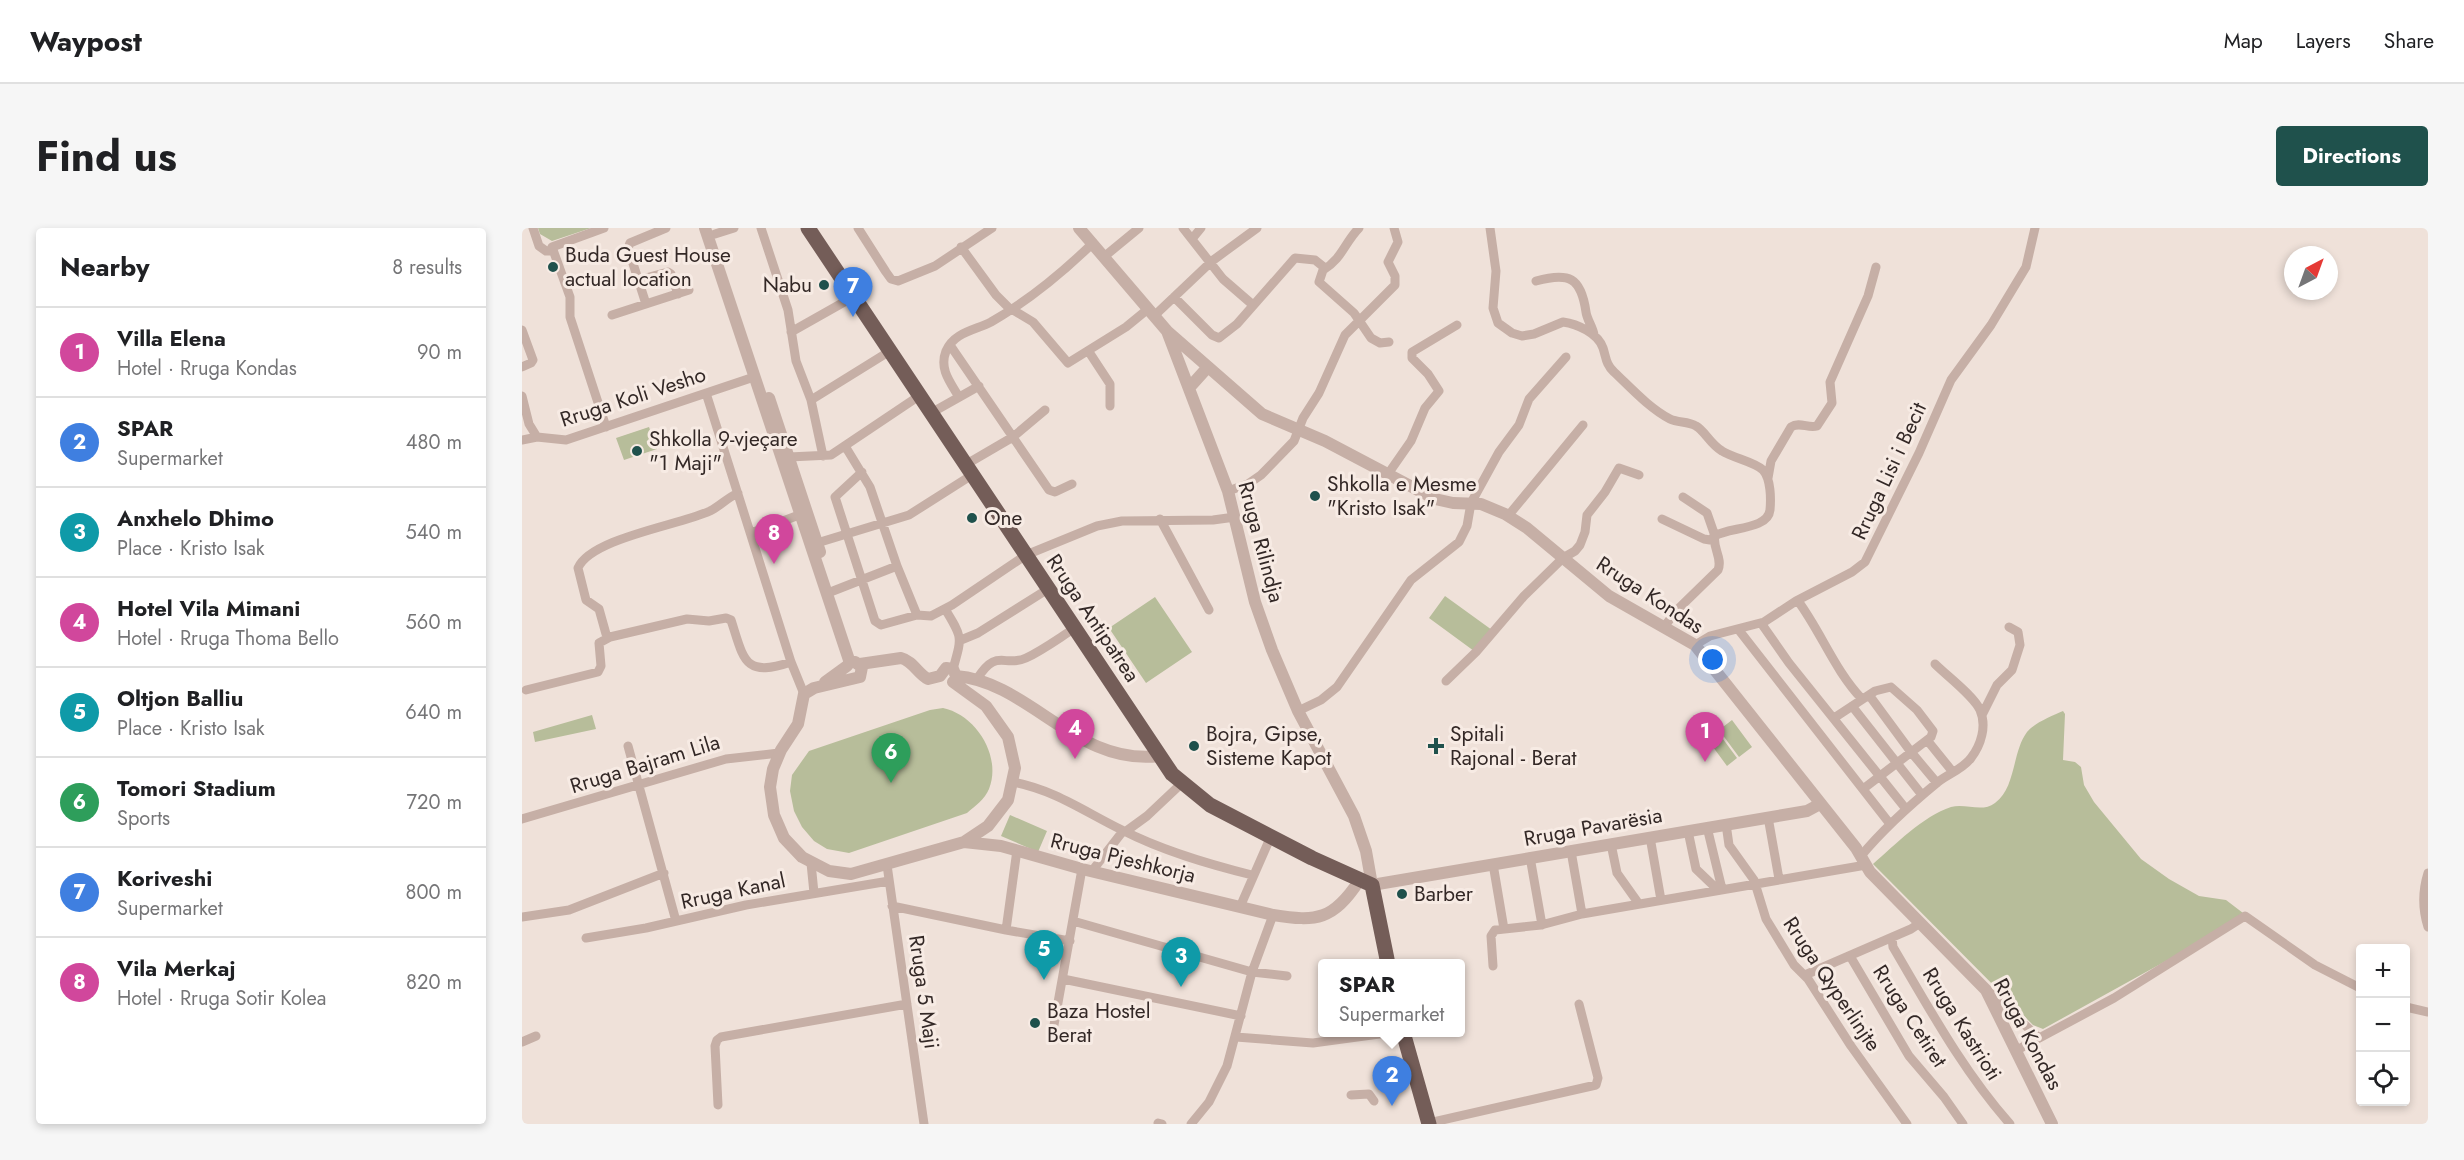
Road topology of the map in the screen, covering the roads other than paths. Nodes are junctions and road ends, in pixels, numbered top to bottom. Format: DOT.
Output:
graph roads {
  1 [pos="532,228"];
  2 [pos="604,228"];
  3 [pos="666,228"];
  4 [pos="734,228"];
  5 [pos="761,228"];
  6 [pos="808,228"];
  7 [pos="992,228"];
  8 [pos="1080,228"];
  9 [pos="1139,228"];
  10 [pos="1184,228"];
  11 [pos="1201,228"];
  12 [pos="1257,228"];
  13 [pos="1359,228"];
  14 [pos="1394,228"];
  15 [pos="1490,228"];
  16 [pos="2035,228"];
  17 [pos="862,229"];
  18 [pos="711,230"];
  19 [pos="1192,239"];
  20 [pos="1093,243"];
  21 [pos="961,247"];
  22 [pos="553,250"];
  23 [pos="1105,256"];
  24 [pos="1209,263"];
  25 [pos="1876,267"];
  26 [pos="1325,268"];
  27 [pos="638,280"];
  28 [pos="1536,281"];
  29 [pos="690,290"];
  30 [pos="678,294"];
  31 [pos="854,297"];
  32 [pos="1174,297"];
  33 [pos="646,304"];
  34 [pos="1253,305"];
  35 [pos="1012,308"];
  36 [pos="1151,313"];
  37 [pos="612,315"];
  38 [pos="1359,322"];
  39 [pos="1457,325"];
  40 [pos="522,330"];
  41 [pos="1167,331"];
  42 [pos="791,332"];
  43 [pos="1594,335"];
  44 [pos="1389,342"];
  45 [pos="950,345"];
  46 [pos="890,351"];
  47 [pos="1089,352"];
  48 [pos="1566,357"];
  49 [pos="522,367"];
  50 [pos="1207,368"];
  51 [pos="754,377"];
  52 [pos="978,386"];
  53 [pos="1189,388"];
  54 [pos="706,393"];
  55 [pos="919,396"];
  56 [pos="959,397"];
  57 [pos="522,399"];
  58 [pos="811,400"];
  59 [pos="1110,406"];
  60 [pos="1045,410"];
  61 [pos="931,413"];
  62 [pos="1583,425"];
  63 [pos="606,427"];
  64 [pos="1299,430"];
  65 [pos="537,437"];
  66 [pos="1013,437"];
  67 [pos="522,440"];
  68 [pos="845,446"];
  69 [pos="823,456"];
  70 [pos="789,457"];
  71 [pos="968,470"];
  72 [pos="862,472"];
  73 [pos="1388,474"];
  74 [pos="1640,475"];
  75 [pos="1768,481"];
  76 [pos="1072,484"];
  77 [pos="1228,491"];
  78 [pos="738,493"];
  79 [pos="1683,497"];
  80 [pos="1471,503"];
  81 [pos="799,515"];
  82 [pos="1508,516"];
  83 [pos="1235,517"];
  84 [pos="1160,519"];
  85 [pos="1662,519"];
  86 [pos="883,524"];
  87 [pos="751,533"];
  88 [pos="847,535"];
  89 [pos="1715,536"];
  90 [pos="817,543"];
  91 [pos="1026,555"];
  92 [pos="1563,558"];
  93 [pos="897,566"];
  94 [pos="861,579"];
  95 [pos="1048,589"];
  96 [pos="833,591"];
  97 [pos="1797,601"];
  98 [pos="945,609"];
  99 [pos="1209,610"];
  100 [pos="917,615"];
  101 [pos="1761,623"];
  102 [pos="1664,627"];
  103 [pos="2009,627"];
  104 [pos="1075,628"];
  105 [pos="1738,629"];
  106 [pos="610,638"];
  107 [pos="961,640"];
  108 [pos="1695,645"];
  109 [pos="792,662"];
  110 [pos="1935,664"];
  111 [pos="854,668"];
  112 [pos="954,676"];
  113 [pos="977,679"];
  114 [pos="1446,681"];
  115 [pos="526,690"];
  116 [pos="804,694"];
  117 [pos="1865,697"];
  118 [pos="1852,706"];
  119 [pos="1298,711"];
  120 [pos="1982,715"];
  121 [pos="1833,718"];
  122 [pos="1927,740"];
  123 [pos="628,746"];
  124 [pos="1911,752"];
  125 [pos="779,753"];
  126 [pos="1159,756"];
  127 [pos="1896,763"];
  128 [pos="1952,771"];
  129 [pos="1880,775"];
  130 [pos="1013,782"];
  131 [pos="1182,783"];
  132 [pos="1937,783"];
  133 [pos="639,786"];
  134 [pos="1863,789"];
  135 [pos="1922,795"];
  136 [pos="1820,804"];
  137 [pos="1906,809"];
  138 [pos="1768,817"];
  139 [pos="522,819"];
  140 [pos="1726,824"];
  141 [pos="1890,824"];
  142 [pos="1707,827"];
  143 [pos="1124,831"];
  144 [pos="1688,831"];
  145 [pos="1271,836"];
  146 [pos="1650,837"];
  147 [pos="964,842"];
  148 [pos="1611,844"];
  149 [pos="1017,850"];
  150 [pos="1570,851"];
  151 [pos="1530,857"];
  152 [pos="1863,860"];
  153 [pos="811,862"];
  154 [pos="1493,864"];
  155 [pos="887,865"];
  156 [pos="1087,870"];
  157 [pos="664,873"];
  158 [pos="2428,873"];
  159 [pos="1252,875"];
  160 [pos="1779,879"];
  161 [pos="889,881"];
  162 [pos="1366,883"];
  163 [pos="1755,883"];
  164 [pos="1720,890"];
  165 [pos="814,893"];
  166 [pos="1661,900"];
  167 [pos="1640,904"];
  168 [pos="892,906"];
  169 [pos="1240,907"];
  170 [pos="1582,914"];
  171 [pos="1273,915"];
  172 [pos="522,917"];
  173 [pos="676,921"];
  174 [pos="1073,921"];
  175 [pos="1920,923"];
  176 [pos="1542,925"];
  177 [pos="2428,927"];
  178 [pos="1504,929"];
  179 [pos="1006,930"];
  180 [pos="586,938"];
  181 [pos="1892,938"];
  182 [pos="1070,941"];
  183 [pos="1850,956"];
  184 [pos="1387,959"];
  185 [pos="1493,966"];
  186 [pos="1252,972"];
  187 [pos="1806,975"];
  188 [pos="1287,976"];
  189 [pos="1063,979"];
  190 [pos="2356,986"];
  191 [pos="1986,990"];
  192 [pos="907,1004"];
  193 [pos="1579,1004"];
  194 [pos="2410,1008"];
  195 [pos="2428,1012"];
  196 [pos="1241,1016"];
  197 [pos="536,1036"];
  198 [pos="1052,1036"];
  199 [pos="1236,1037"];
  200 [pos="1354,1037"];
  201 [pos="1404,1037"];
  202 [pos="2039,1038"];
  203 [pos="522,1042"];
  204 [pos="2017,1050"];
  205 [pos="1351,1095"];
  206 [pos="1374,1101"];
  207 [pos="718,1105"];
  208 [pos="1429,1123"];
  209 [pos="924,1124"];
  210 [pos="1191,1124"];
  211 [pos="1907,1124"];
  212 [pos="1963,1124"];
  213 [pos="2010,1124"];
  214 [pos="2052,1124"];
  1 -- 22 [label="street"];
  2 -- 22 [label="street"];
  3 -- 27 [label="street"];
  4 -- 18 [label="street"];
  5 -- 42 [label="street"];
  6 -- 31 [label="main road, Rruga Antipatrea"];
  7 -- 21 [label="street"];
  8 -- 20 [label="street, Rruga Rilindja"];
  9 -- 23 [label="street"];
  10 -- 19 [label="street"];
  11 -- 19 [label="street"];
  12 -- 24 [label="street"];
  13 -- 26 [label="street"];
  14 -- 38 [label="street"];
  15 -- 43 [label="street"];
  16 -- 97 [label="street, Rruga Lisi i Becit"];
  17 -- 21 [label="street"];
  18 -- 51 [label="street"];
  18 -- 70 [label="street"];
  19 -- 24 [label="street"];
  20 -- 23 [label="street, Rruga Rilindja"];
  20 -- 35 [label="street"];
  21 -- 35 [label="street"];
  22 -- 63 [label="street"];
  23 -- 36 [label="street, Rruga Rilindja"];
  24 -- 32 [label="street"];
  24 -- 34 [label="street"];
  25 -- 75 [label="street"];
  26 -- 34 [label="street"];
  26 -- 38 [label="street"];
  27 -- 30 [label="street"];
  27 -- 33 [label="street"];
  28 -- 43 [label="street"];
  29 -- 30 [label="street"];
  30 -- 33 [label="street"];
  31 -- 42 [label="street"];
  31 -- 46 [label="main road, Rruga Antipatrea"];
  32 -- 34 [label="street"];
  32 -- 36 [label="street"];
  33 -- 37 [label="street"];
  35 -- 45 [label="street"];
  35 -- 47 [label="street"];
  36 -- 41 [label="street, Rruga Rilindja"];
  36 -- 47 [label="street"];
  38 -- 44 [label="street"];
  38 -- 64 [label="street"];
  39 -- 73 [label="street"];
  40 -- 49 [label="street"];
  41 -- 50 [label="street, Rruga Kondas"];
  41 -- 53 [label="street, Rruga Rilindja"];
  42 -- 58 [label="street"];
  43 -- 75 [label="street"];
  45 -- 52 [label="street"];
  45 -- 56 [label="street"];
  46 -- 55 [label="main road, Rruga Antipatrea"];
  46 -- 58 [label="street"];
  47 -- 59 [label="street"];
  48 -- 80 [label="street"];
  50 -- 53 [label="street"];
  50 -- 64 [label="street, Rruga Kondas"];
  51 -- 54 [label="street, Rruga Koli Vesho"];
  51 -- 81 [label="street"];
  52 -- 56 [label="street"];
  52 -- 66 [label="street"];
  53 -- 77 [label="street, Rruga Rilindja"];
  54 -- 63 [label="street, Rruga Koli Vesho"];
  54 -- 78 [label="street"];
  55 -- 61 [label="main road, Rruga Antipatrea"];
  55 -- 68 [label="street"];
  56 -- 61 [label="street"];
  57 -- 65 [label="street"];
  58 -- 69 [label="street"];
  60 -- 66 [label="street"];
  61 -- 71 [label="main road, Rruga Antipatrea"];
  62 -- 82 [label="street"];
  63 -- 65 [label="street, Rruga Koli Vesho"];
  64 -- 73 [label="street, Rruga Kondas"];
  64 -- 77 [label="street"];
  65 -- 67 [label="street, Rruga Koli Vesho"];
  66 -- 71 [label="street"];
  66 -- 76 [label="street"];
  68 -- 69 [label="street"];
  68 -- 72 [label="street"];
  69 -- 70 [label="street"];
  70 -- 90 [label="street"];
  71 -- 86 [label="street"];
  71 -- 91 [label="main road, Rruga Antipatrea"];
  72 -- 86 [label="street"];
  72 -- 88 [label="street"];
  73 -- 80 [label="street, Rruga Kondas"];
  74 -- 92 [label="street"];
  75 -- 89 [label="street"];
  77 -- 83 [label="street, Rruga Rilindja"];
  78 -- 87 [label="street"];
  78 -- 106 [label="street"];
  79 -- 89 [label="street"];
  80 -- 82 [label="street, Rruga Kondas"];
  80 -- 119 [label="street"];
  81 -- 87 [label="street"];
  81 -- 111 [label="street"];
  82 -- 92 [label="street, Rruga Kondas"];
  83 -- 84 [label="street"];
  83 -- 119 [label="street, Rruga Rilindja"];
  84 -- 91 [label="street"];
  84 -- 99 [label="street"];
  85 -- 89 [label="street"];
  86 -- 88 [label="street"];
  86 -- 93 [label="street"];
  87 -- 109 [label="street"];
  88 -- 90 [label="street"];
  88 -- 94 [label="street"];
  89 -- 102 [label="street"];
  90 -- 96 [label="street"];
  91 -- 95 [label="main road, Rruga Antipatrea"];
  91 -- 98 [label="street"];
  92 -- 102 [label="street, Rruga Kondas"];
  92 -- 114 [label="street"];
  93 -- 94 [label="street"];
  93 -- 100 [label="street"];
  94 -- 96 [label="street"];
  94 -- 100 [label="street"];
  95 -- 104 [label="main road, Rruga Antipatrea"];
  95 -- 107 [label="street"];
  96 -- 111 [label="street"];
  97 -- 101 [label="street, Rruga Lisi i Becit"];
  97 -- 117 [label="street"];
  98 -- 100 [label="street"];
  98 -- 107 [label="street"];
  101 -- 105 [label="street, Rruga Lisi i Becit"];
  101 -- 121 [label="street"];
  102 -- 108 [label="street, Rruga Kondas"];
  103 -- 120 [label="street"];
  104 -- 113 [label="street"];
  104 -- 126 [label="main road, Rruga Antipatrea"];
  105 -- 108 [label="street, Rruga Lisi i Becit"];
  105 -- 134 [label="street"];
  106 -- 109 [label="street"];
  106 -- 115 [label="street"];
  107 -- 112 [label="street"];
  108 -- 136 [label="street, Rruga Kondas"];
  109 -- 116 [label="street"];
  110 -- 120 [label="street"];
  111 -- 112 [label="street"];
  111 -- 116 [label="street"];
  112 -- 113 [label="street"];
  112 -- 130 [label="street"];
  113 -- 126 [label="street"];
  116 -- 125 [label="street"];
  117 -- 118 [label="street"];
  117 -- 122 [label="street"];
  117 -- 124 [label="street"];
  118 -- 121 [label="street"];
  118 -- 127 [label="street"];
  119 -- 162 [label="street, Rruga Rilindja"];
  120 -- 128 [label="street"];
  121 -- 129 [label="street"];
  122 -- 124 [label="street"];
  122 -- 128 [label="street"];
  123 -- 133 [label="street"];
  124 -- 127 [label="street"];
  124 -- 132 [label="street"];
  125 -- 133 [label="street, Rruga Bajram Lila"];
  125 -- 153 [label="street"];
  126 -- 131 [label="main road, Rruga Antipatrea"];
  127 -- 129 [label="street"];
  127 -- 135 [label="street"];
  128 -- 132 [label="street"];
  129 -- 134 [label="street"];
  129 -- 137 [label="street"];
  130 -- 143 [label="street"];
  130 -- 147 [label="street"];
  131 -- 143 [label="street"];
  131 -- 145 [label="main road, Rruga Antipatrea"];
  132 -- 135 [label="street"];
  133 -- 139 [label="street, Rruga Bajram Lila"];
  133 -- 157 [label="street"];
  134 -- 141 [label="street"];
  135 -- 137 [label="street"];
  136 -- 138 [label="street, Rruga Pavarësia"];
  136 -- 152 [label="street, Rruga Kondas"];
  137 -- 141 [label="street"];
  138 -- 140 [label="street, Rruga Pavarësia"];
  138 -- 160 [label="street"];
  140 -- 142 [label="street, Rruga Pavarësia"];
  140 -- 163 [label="street, Rruga Qyperlinjte"];
  141 -- 152 [label="street"];
  142 -- 144 [label="street, Rruga Pavarësia"];
  142 -- 164 [label="street"];
  143 -- 156 [label="street"];
  143 -- 159 [label="street"];
  144 -- 146 [label="street, Rruga Pavarësia"];
  144 -- 164 [label="street"];
  145 -- 159 [label="street"];
  145 -- 162 [label="main road, Rruga Antipatrea"];
  146 -- 148 [label="street, Rruga Pavarësia"];
  146 -- 166 [label="street"];
  147 -- 149 [label="street, Rruga Pjeshkorja"];
  147 -- 155 [label="street"];
  148 -- 150 [label="street, Rruga Pavarësia"];
  148 -- 167 [label="street"];
  149 -- 156 [label="street, Rruga Pjeshkorja"];
  149 -- 179 [label="street"];
  150 -- 151 [label="street, Rruga Pavarësia"];
  150 -- 170 [label="street"];
  151 -- 154 [label="street, Rruga Pavarësia"];
  151 -- 176 [label="street"];
  152 -- 160 [label="street"];
  152 -- 175 [label="street, Rruga Kondas"];
  153 -- 155 [label="street"];
  153 -- 165 [label="street"];
  154 -- 162 [label="street, Rruga Pavarësia"];
  154 -- 178 [label="street"];
  155 -- 161 [label="street, Rruga 5 Maji"];
  156 -- 169 [label="street, Rruga Pjeshkorja"];
  156 -- 174 [label="street"];
  157 -- 172 [label="street"];
  157 -- 173 [label="street"];
  158 -- 177 [label="street"];
  159 -- 169 [label="street"];
  160 -- 163 [label="street"];
  161 -- 165 [label="street, Rruga Kanal"];
  161 -- 168 [label="street, Rruga 5 Maji"];
  162 -- 171 [label="street, Rruga Pjeshkorja"];
  162 -- 184 [label="main road"];
  163 -- 164 [label="street"];
  163 -- 187 [label="street, Rruga Qyperlinjte"];
  164 -- 166 [label="street"];
  165 -- 173 [label="street, Rruga Kanal"];
  166 -- 167 [label="street"];
  167 -- 170 [label="street"];
  168 -- 179 [label="street"];
  168 -- 192 [label="street, Rruga 5 Maji"];
  169 -- 171 [label="street, Rruga Pjeshkorja"];
  170 -- 176 [label="street"];
  171 -- 186 [label="street"];
  173 -- 180 [label="street, Rruga Kanal"];
  174 -- 182 [label="street"];
  174 -- 186 [label="street"];
  175 -- 181 [label="street"];
  175 -- 191 [label="street, Rruga Kondas"];
  176 -- 178 [label="street"];
  178 -- 185 [label="street"];
  179 -- 182 [label="street"];
  181 -- 183 [label="street"];
  181 -- 213 [label="street, Rruga Kastrioti"];
  182 -- 189 [label="street"];
  183 -- 187 [label="street"];
  183 -- 212 [label="street, Rruga Cetiret"];
  186 -- 188 [label="street"];
  186 -- 196 [label="street"];
  187 -- 211 [label="street, Rruga Qyperlinjte"];
  189 -- 196 [label="street"];
  189 -- 198 [label="street"];
  190 -- 202 [label="street"];
  191 -- 202 [label="street"];
  191 -- 204 [label="street, Rruga Kondas"];
  192 -- 207 [label="street"];
  192 -- 209 [label="street, Rruga 5 Maji"];
  193 -- 208 [label="street"];
  194 -- 195 [label="street"];
  196 -- 199 [label="street"];
  197 -- 203 [label="street"];
  199 -- 200 [label="street"];
  199 -- 210 [label="street"];
  201 -- 208 [label="main road"];
  202 -- 204 [label="street"];
  204 -- 214 [label="street, Rruga Kondas"];
  205 -- 206 [label="street"];
}
